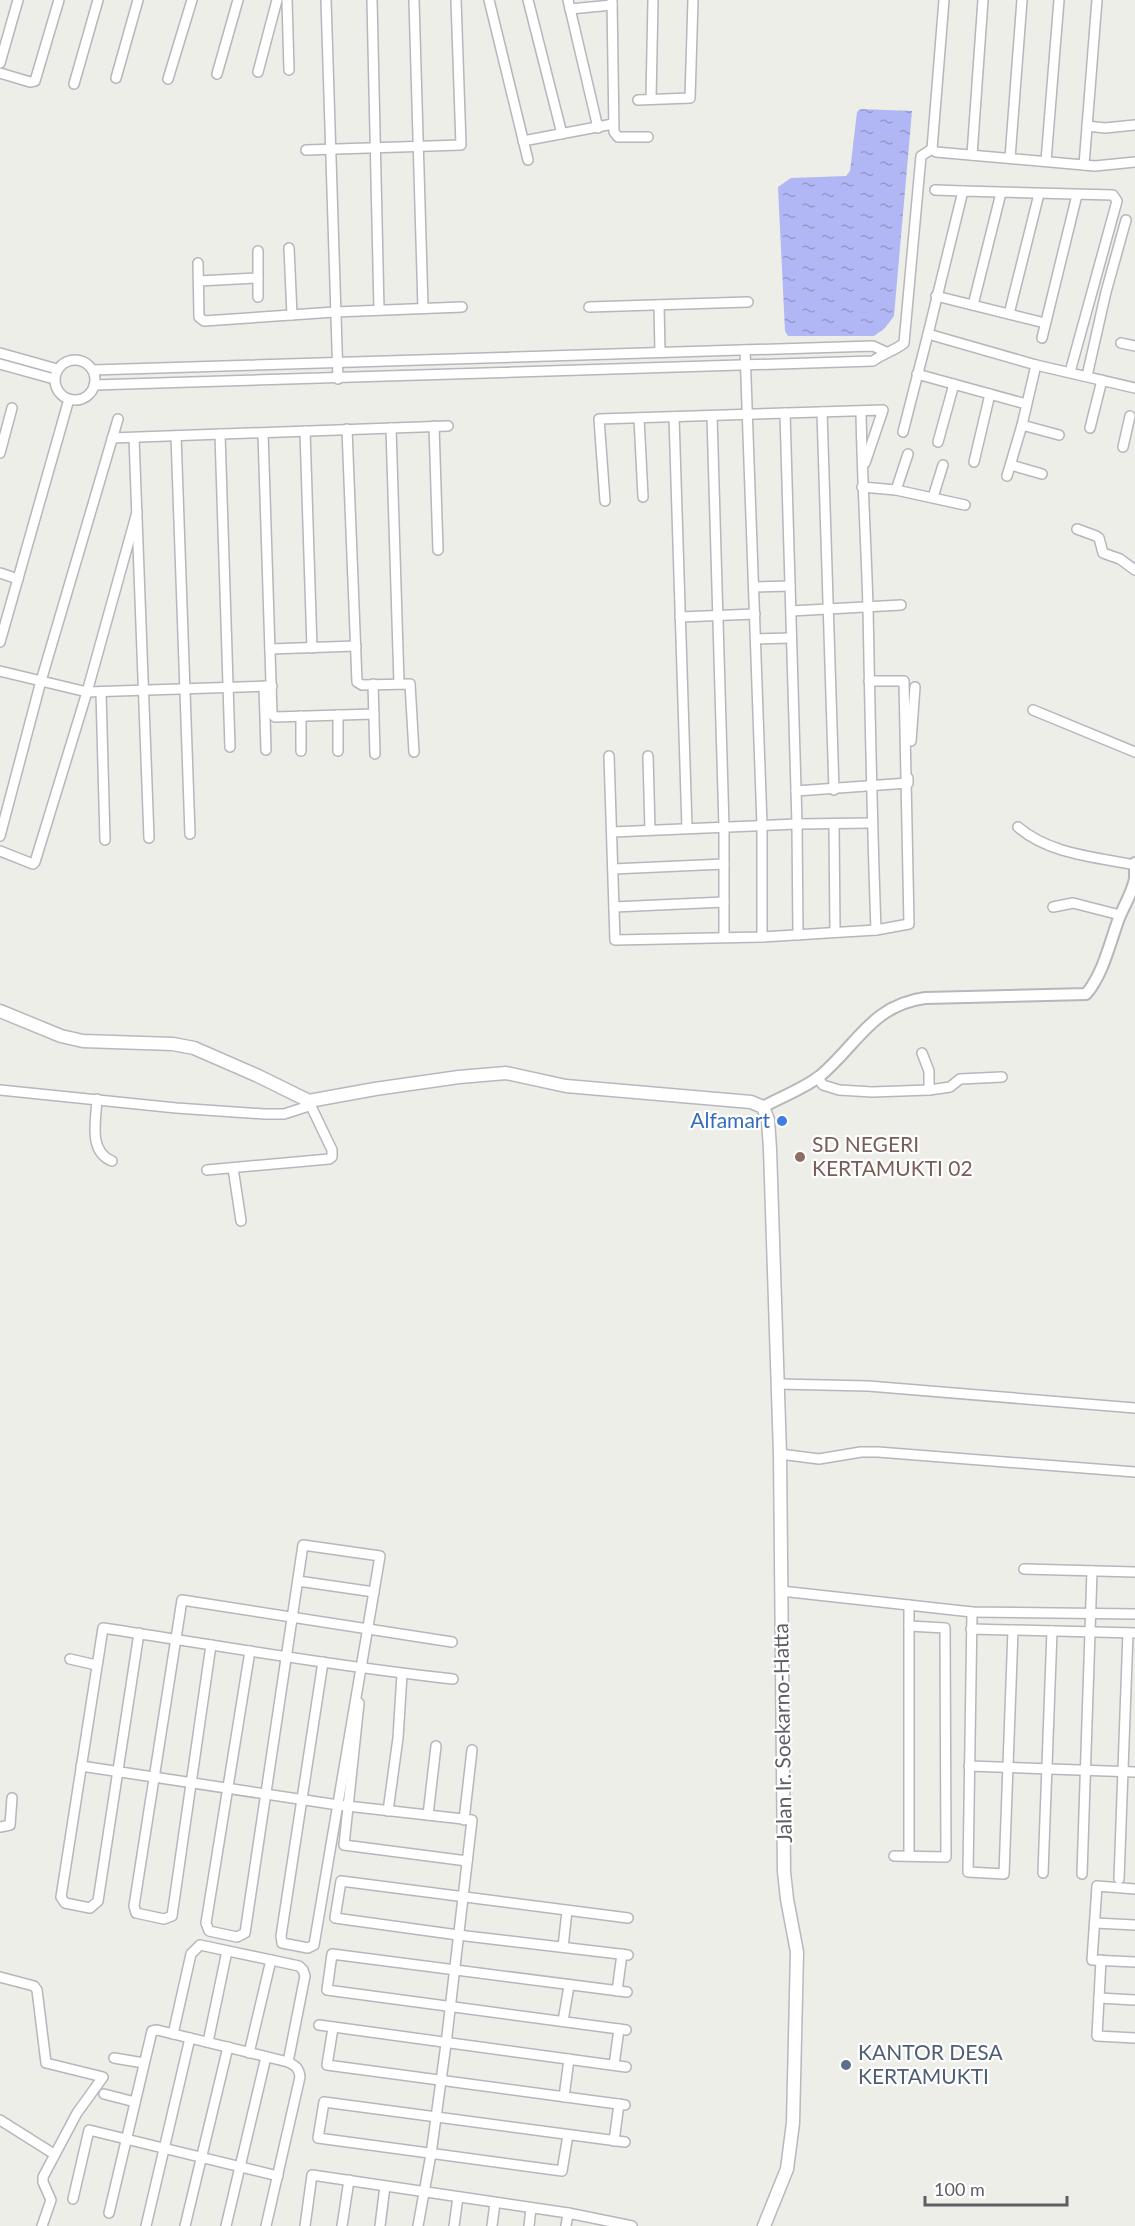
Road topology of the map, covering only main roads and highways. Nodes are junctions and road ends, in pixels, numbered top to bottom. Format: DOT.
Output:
graph roads {
  1 [pos="0,1011"];
  2 [pos="764,2226"];
  1 -- 2 [label="main road, Jalan Ir. Soekarno-Hatta"];
}
